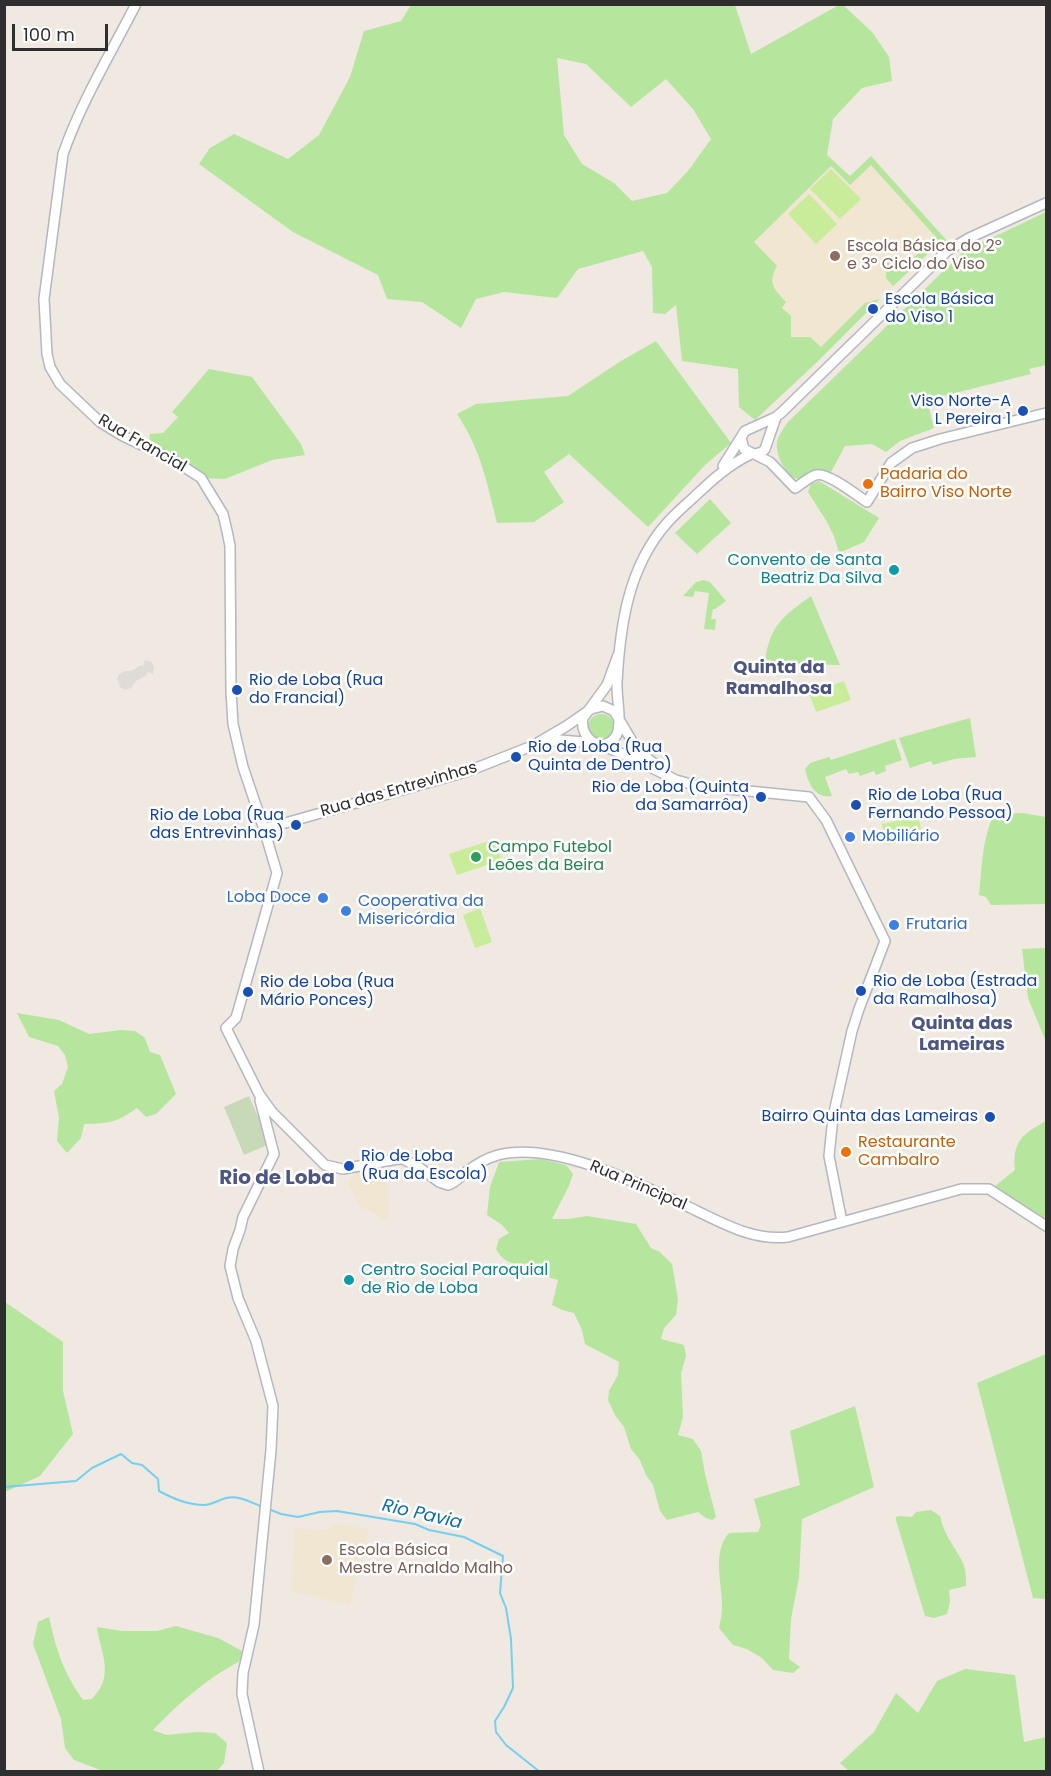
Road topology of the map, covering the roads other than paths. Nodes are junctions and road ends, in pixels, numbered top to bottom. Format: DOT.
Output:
graph roads {
  1 [pos="136,4"];
  2 [pos="1047,203"];
  3 [pos="1047,413"];
  4 [pos="776,417"];
  5 [pos="753,427"];
  6 [pos="741,438"];
  7 [pos="768,443"];
  8 [pos="753,454"];
  9 [pos="777,468"];
  10 [pos="714,478"];
  11 [pos="618,655"];
  12 [pos="586,712"];
  13 [pos="620,721"];
  14 [pos="596,743"];
  15 [pos="532,746"];
  16 [pos="676,780"];
  17 [pos="264,829"];
  18 [pos="268,1114"];
  19 [pos="842,1222"];
  20 [pos="1047,1226"];
  21 [pos="259,1772"];
  1 -- 17 [label="street, Rua Francial"];
  2 -- 4 [label="street"];
  3 -- 9 [label="street"];
  4 -- 5 [label="street"];
  4 -- 7 [label="street"];
  5 -- 6 [label="street"];
  5 -- 7 [label="street"];
  6 -- 8 [label="street"];
  6 -- 10 [label="street"];
  7 -- 8 [label="street"];
  7 -- 9 [label="street"];
  8 -- 9 [label="street"];
  8 -- 10 [label="street"];
  10 -- 11 [label="street"];
  11 -- 12 [label="street"];
  11 -- 13 [label="street"];
  12 -- 13 [label="street"];
  12 -- 14 [label="street"];
  12 -- 15 [label="street, Rua das Entrevinhas"];
  13 -- 14 [label="street"];
  13 -- 16 [label="street"];
  14 -- 15 [label="street, Rua das Entrevinhas"];
  14 -- 16 [label="street, Rua das Entrevinhas"];
  15 -- 17 [label="street, Rua das Entrevinhas"];
  16 -- 19 [label="street"];
  17 -- 18 [label="street, Rua Francial"];
  18 -- 19 [label="street, Rua Principal"];
  18 -- 21 [label="street"];
  19 -- 20 [label="street, Rua Principal"];
}
